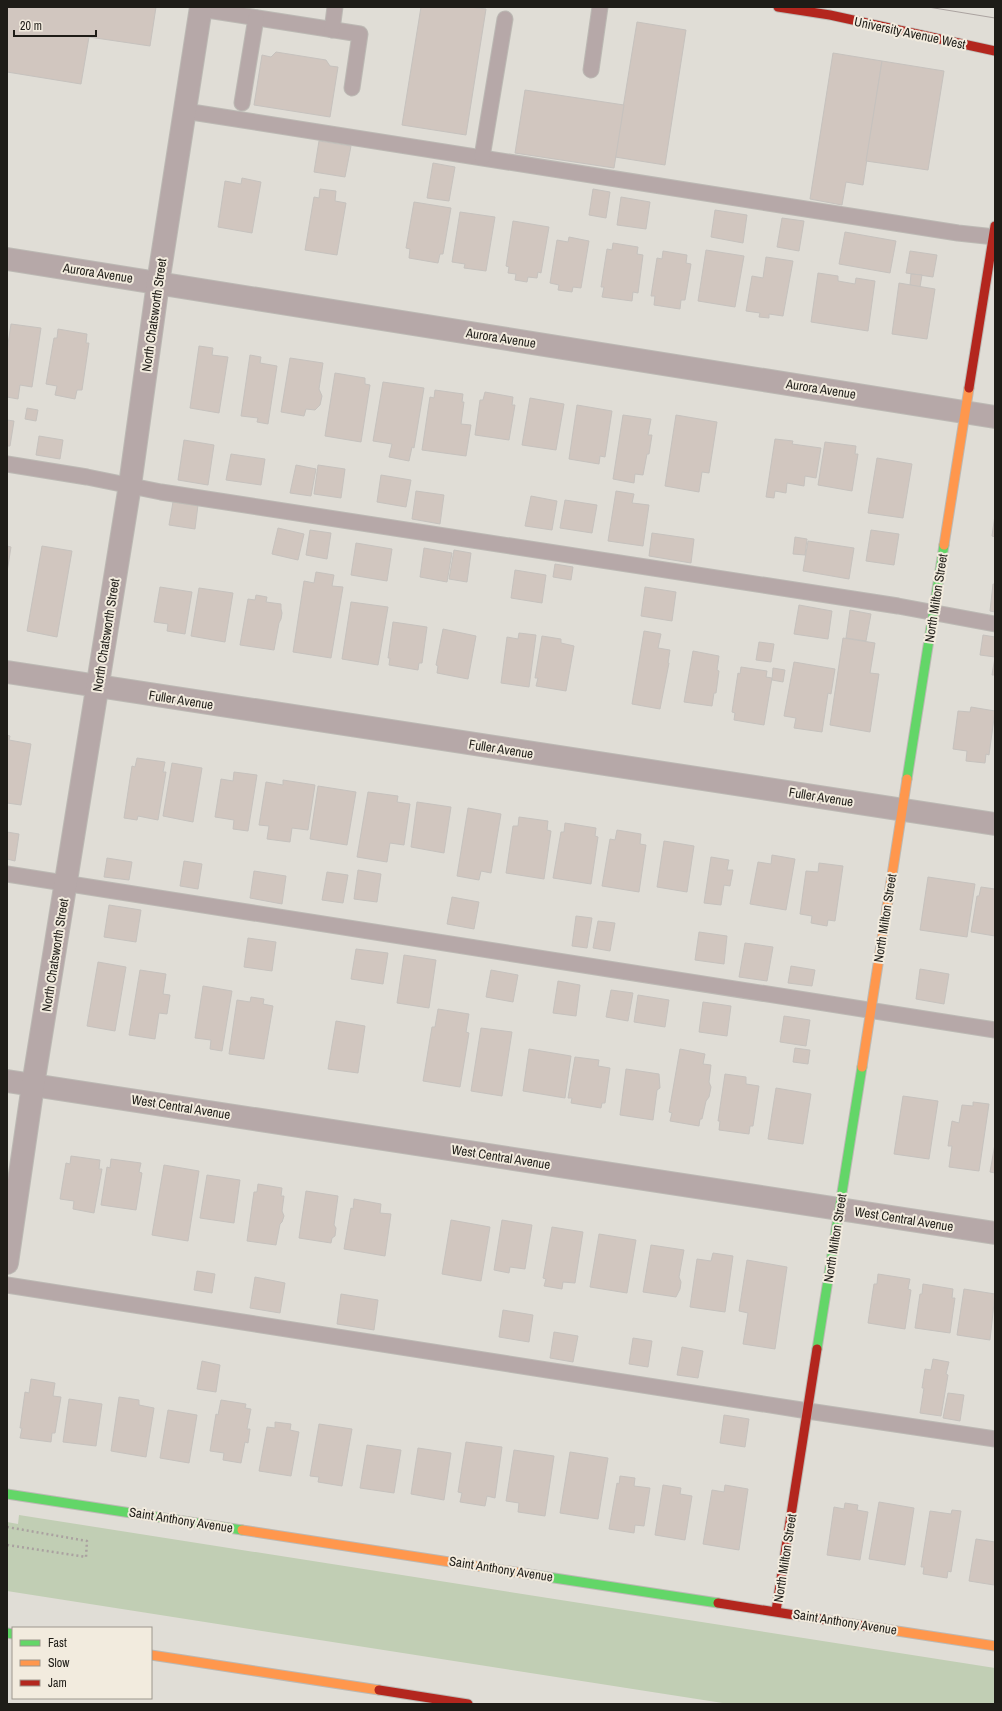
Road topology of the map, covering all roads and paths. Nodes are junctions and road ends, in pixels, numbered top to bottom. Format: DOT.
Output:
graph roads {
  1 [pos="335,7"];
  2 [pos="600,7"];
  3 [pos="778,7"];
  4 [pos="201,8"];
  5 [pos="249,14"];
  6 [pos="505,19"];
  7 [pos="332,30"];
  8 [pos="995,51"];
  9 [pos="591,70"];
  10 [pos="352,88"];
  11 [pos="242,103"];
  12 [pos="185,110"];
  13 [pos="482,157"];
  14 [pos="994,233"];
  15 [pos="7,259"];
  16 [pos="158,283"];
  17 [pos="964,412"];
  18 [pos="995,416"];
  19 [pos="7,464"];
  20 [pos="130,485"];
  21 [pos="934,612"];
  22 [pos="995,624"];
  23 [pos="7,672"];
  24 [pos="98,687"];
  25 [pos="902,810"];
  26 [pos="995,824"];
  27 [pos="7,874"];
  28 [pos="66,884"];
  29 [pos="870,1011"];
  30 [pos="995,1030"];
  31 [pos="7,1081"];
  32 [pos="33,1085"];
  33 [pos="840,1209"];
  34 [pos="995,1233"];
  35 [pos="7,1263"];
  36 [pos="7,1285"];
  37 [pos="808,1411"];
  38 [pos="995,1439"];
  39 [pos="7,1494"];
  40 [pos="7,1527"];
  41 [pos="7,1546"];
  42 [pos="776,1611"];
  43 [pos="995,1646"];
  44 [pos="152,1655"];
  45 [pos="468,1704"];
  1 -- 7 [label="lane"];
  2 -- 9 [label="lane"];
  3 -- 8 [label="main road, University Avenue West"];
  4 -- 5 [label="lane"];
  4 -- 12 [label="street, North Chatsworth Street"];
  5 -- 7 [label="lane"];
  5 -- 11 [label="lane"];
  6 -- 13 [label="lane"];
  7 -- 10 [label="lane"];
  12 -- 13 [label="lane"];
  12 -- 16 [label="street, North Chatsworth Street"];
  13 -- 14 [label="lane"];
  14 -- 17 [label="main road, North Milton Street"];
  15 -- 16 [label="street, Aurora Avenue"];
  16 -- 17 [label="street, Aurora Avenue"];
  16 -- 20 [label="street, North Chatsworth Street"];
  17 -- 18 [label="street, Aurora Avenue"];
  17 -- 21 [label="main road, North Milton Street"];
  19 -- 20 [label="lane"];
  20 -- 21 [label="lane"];
  20 -- 24 [label="street, North Chatsworth Street"];
  21 -- 22 [label="lane"];
  21 -- 25 [label="main road, North Milton Street"];
  23 -- 24 [label="street, Fuller Avenue"];
  24 -- 25 [label="street, Fuller Avenue"];
  24 -- 28 [label="street, North Chatsworth Street"];
  25 -- 26 [label="street, Fuller Avenue"];
  25 -- 29 [label="main road, North Milton Street"];
  27 -- 28 [label="lane"];
  28 -- 29 [label="lane"];
  28 -- 32 [label="street, North Chatsworth Street"];
  29 -- 30 [label="lane"];
  29 -- 33 [label="main road, North Milton Street"];
  31 -- 32 [label="street, West Central Avenue"];
  32 -- 33 [label="street, West Central Avenue"];
  32 -- 35 [label="street, North Chatsworth Street"];
  33 -- 34 [label="street, West Central Avenue"];
  33 -- 37 [label="main road, North Milton Street"];
  36 -- 37 [label="lane"];
  37 -- 38 [label="lane"];
  37 -- 42 [label="main road, North Milton Street"];
  39 -- 42 [label="main road, Saint Anthony Avenue"];
  40 -- 41 [label="path"];
  42 -- 43 [label="main road, Saint Anthony Avenue"];
  44 -- 45 [label="main road"];
}
